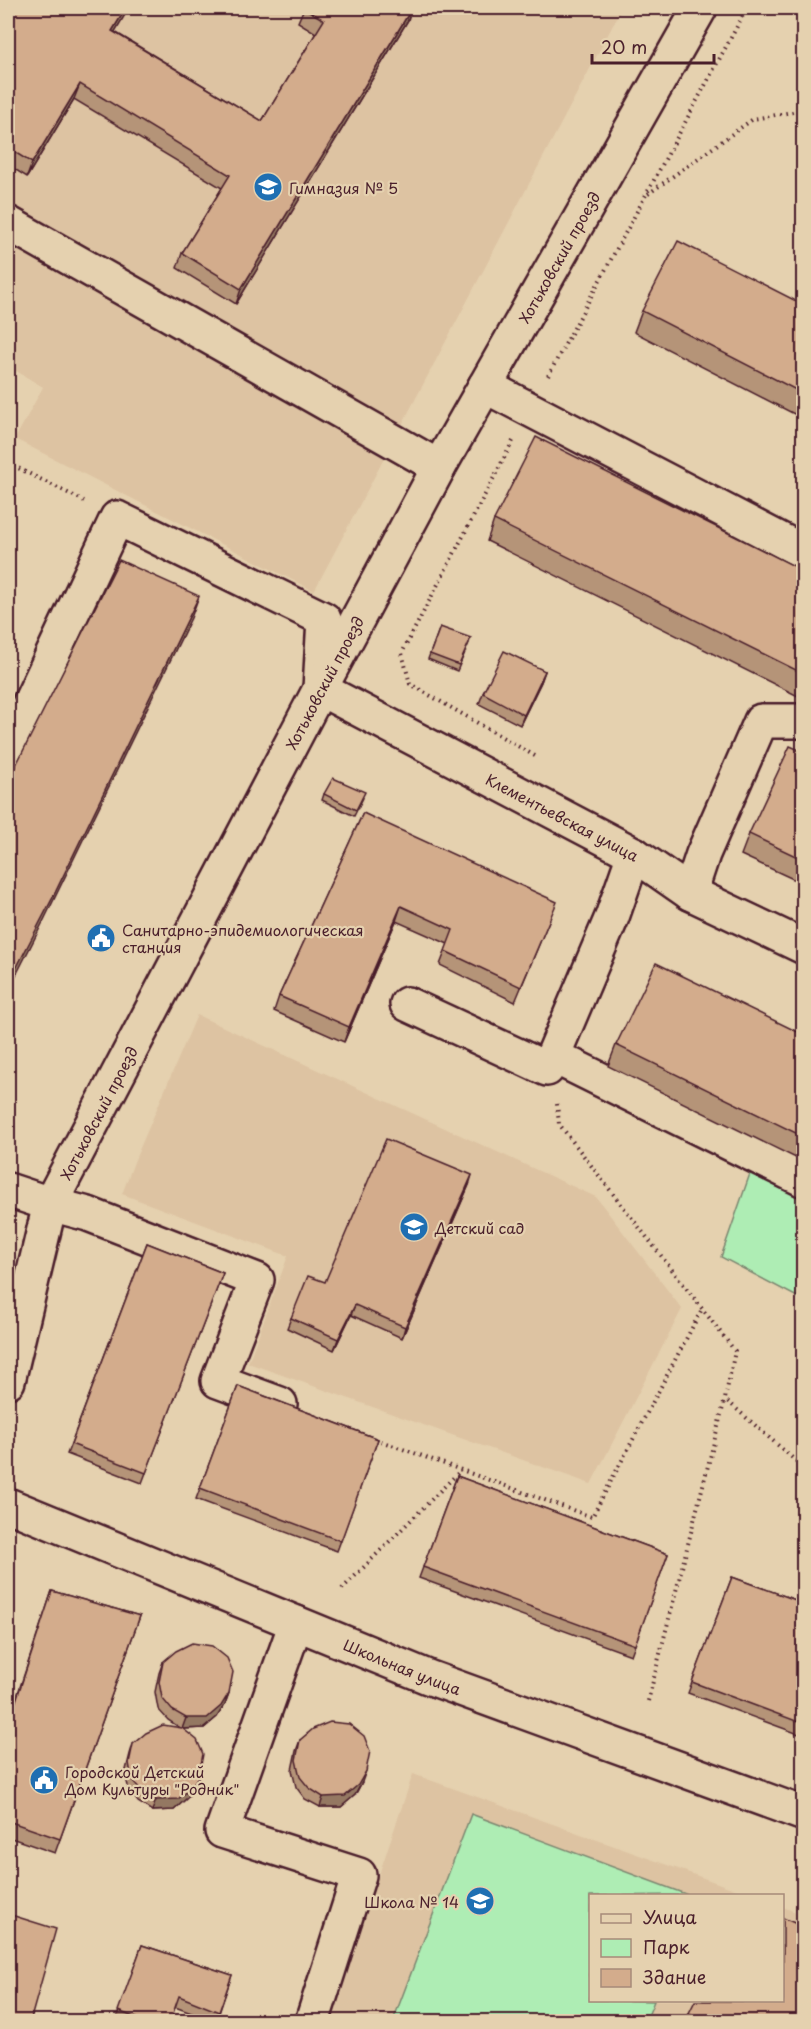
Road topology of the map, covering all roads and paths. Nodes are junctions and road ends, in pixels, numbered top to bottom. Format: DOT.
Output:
graph roads {
  1 [pos="700,8"];
  2 [pos="747,8"];
  3 [pos="804,110"];
  4 [pos="645,196"];
  5 [pos="8,223"];
  6 [pos="485,386"];
  7 [pos="530,409"];
  8 [pos="8,463"];
  9 [pos="439,467"];
  10 [pos="117,518"];
  11 [pos="804,552"];
  12 [pos="402,653"];
  13 [pos="320,689"];
  14 [pos="804,721"];
  15 [pos="8,749"];
  16 [pos="634,854"];
  17 [pos="690,892"];
  18 [pos="804,947"];
  19 [pos="407,1004"];
  20 [pos="553,1056"];
  21 [pos="804,1180"];
  22 [pos="8,1190"];
  23 [pos="50,1204"];
  24 [pos="702,1309"];
  25 [pos="8,1381"];
  26 [pos="725,1399"];
  27 [pos="307,1414"];
  28 [pos="373,1438"];
  29 [pos="804,1468"];
  30 [pos="461,1470"];
  31 [pos="8,1505"];
  32 [pos="342,1589"];
  33 [pos="296,1623"];
  34 [pos="648,1701"];
  35 [pos="804,1814"];
  36 [pos="312,2022"];
  1 -- 6 [label="main road, Хотьковский проезд"];
  2 -- 4 [label="path"];
  3 -- 4 [label="path"];
  4 -- 7 [label="path"];
  5 -- 9 [label="main road"];
  6 -- 7 [label="main road"];
  6 -- 9 [label="main road, Хотьковский проезд"];
  7 -- 11 [label="main road"];
  7 -- 12 [label="path"];
  8 -- 10 [label="path"];
  9 -- 13 [label="main road, Хотьковский проезд"];
  10 -- 13 [label="main road"];
  10 -- 15 [label="main road"];
  13 -- 16 [label="main road, Клементьевская улица"];
  13 -- 23 [label="main road, Хотьковский проезд"];
  14 -- 17 [label="main road"];
  16 -- 17 [label="main road, Клементьевская улица"];
  16 -- 20 [label="main road"];
  17 -- 18 [label="main road, Клементьевская улица"];
  19 -- 20 [label="main road"];
  20 -- 21 [label="main road"];
  20 -- 24 [label="path"];
  22 -- 23 [label="main road"];
  23 -- 25 [label="main road, Хотьковский проезд"];
  23 -- 27 [label="main road"];
  24 -- 26 [label="path"];
  24 -- 30 [label="path"];
  26 -- 29 [label="path"];
  26 -- 34 [label="path"];
  28 -- 30 [label="path"];
  30 -- 32 [label="path"];
  31 -- 33 [label="main road, Школьная улица"];
  33 -- 35 [label="main road, Школьная улица"];
  33 -- 36 [label="main road"];
}
